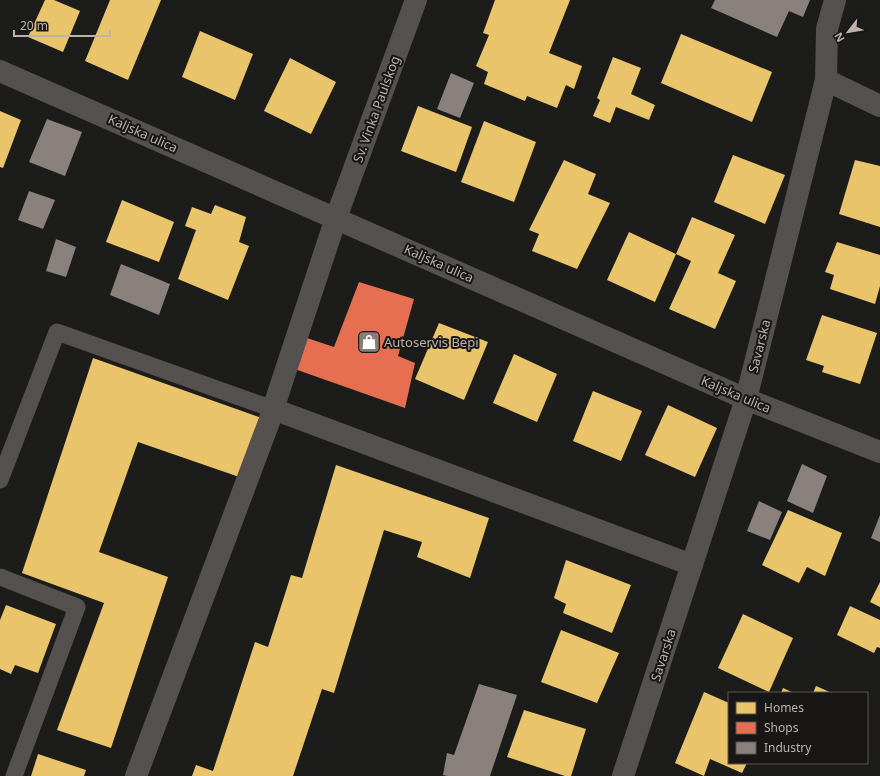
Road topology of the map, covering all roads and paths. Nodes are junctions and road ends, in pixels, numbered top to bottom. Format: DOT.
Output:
graph roads {
  1 [pos="416,0"];
  2 [pos="836,0"];
  3 [pos="0,71"];
  4 [pos="826,80"];
  5 [pos="880,106"];
  6 [pos="336,218"];
  7 [pos="746,399"];
  8 [pos="273,409"];
  9 [pos="880,452"];
  10 [pos="0,480"];
  11 [pos="692,565"];
  12 [pos="0,576"];
  13 [pos="14,776"];
  14 [pos="136,776"];
  15 [pos="623,776"];
  1 -- 6 [label="street, Sv. Vinka Paulskog"];
  2 -- 4 [label="street, Savarska"];
  3 -- 6 [label="street, Kaljska ulica"];
  4 -- 5 [label="street"];
  4 -- 7 [label="street, Savarska"];
  6 -- 7 [label="street, Kaljska ulica"];
  6 -- 8 [label="street, Sv. Vinka Paulskog"];
  7 -- 9 [label="street, Kaljska ulica"];
  7 -- 11 [label="street, Savarska"];
  8 -- 10 [label="lane"];
  8 -- 11 [label="street"];
  8 -- 14 [label="street, Sv. Vinka Paulskog"];
  11 -- 15 [label="street, Savarska"];
  12 -- 13 [label="lane"];
}
